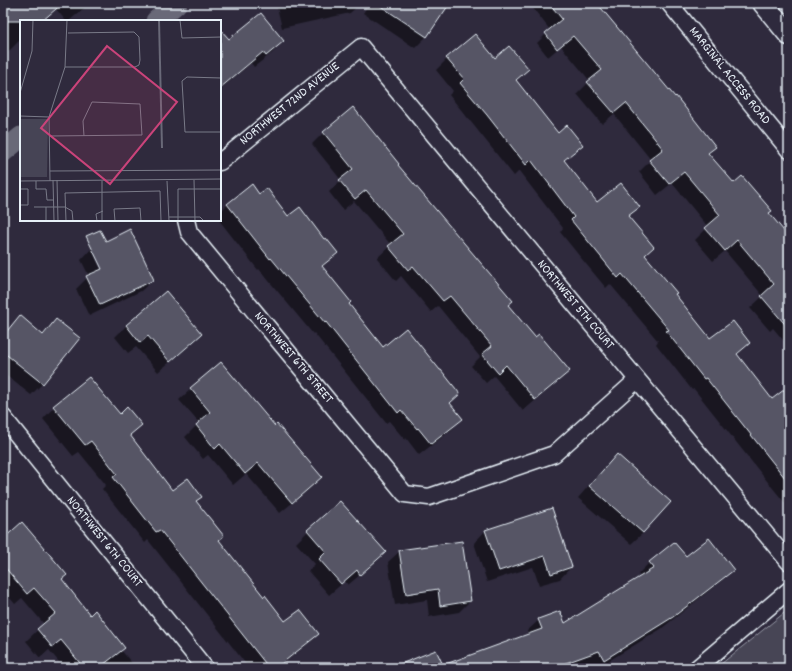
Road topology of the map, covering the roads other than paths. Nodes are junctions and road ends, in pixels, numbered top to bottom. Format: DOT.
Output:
graph roads {
  1 [pos="669,3"];
  2 [pos="764,3"];
  3 [pos="789,35"];
  4 [pos="361,46"];
  5 [pos="789,150"];
  6 [pos="221,161"];
  7 [pos="186,221"];
  8 [pos="637,380"];
  9 [pos="3,417"];
  10 [pos="789,562"];
  11 [pos="789,590"];
  12 [pos="205,668"];
  13 [pos="697,668"];
  1 -- 5 [label="street, MARGINAL ACCESS ROAD"];
  2 -- 3 [label="street"];
  4 -- 6 [label="street, NORTHWEST 72ND AVENUE"];
  4 -- 8 [label="street, NORTHWEST 5TH COURT"];
  7 -- 8 [label="street, NORTHWEST 6TH STREET"];
  8 -- 10 [label="street, NORTHWEST 5TH COURT"];
  9 -- 12 [label="street, NORTHWEST 6TH COURT"];
  11 -- 13 [label="street"];
}
